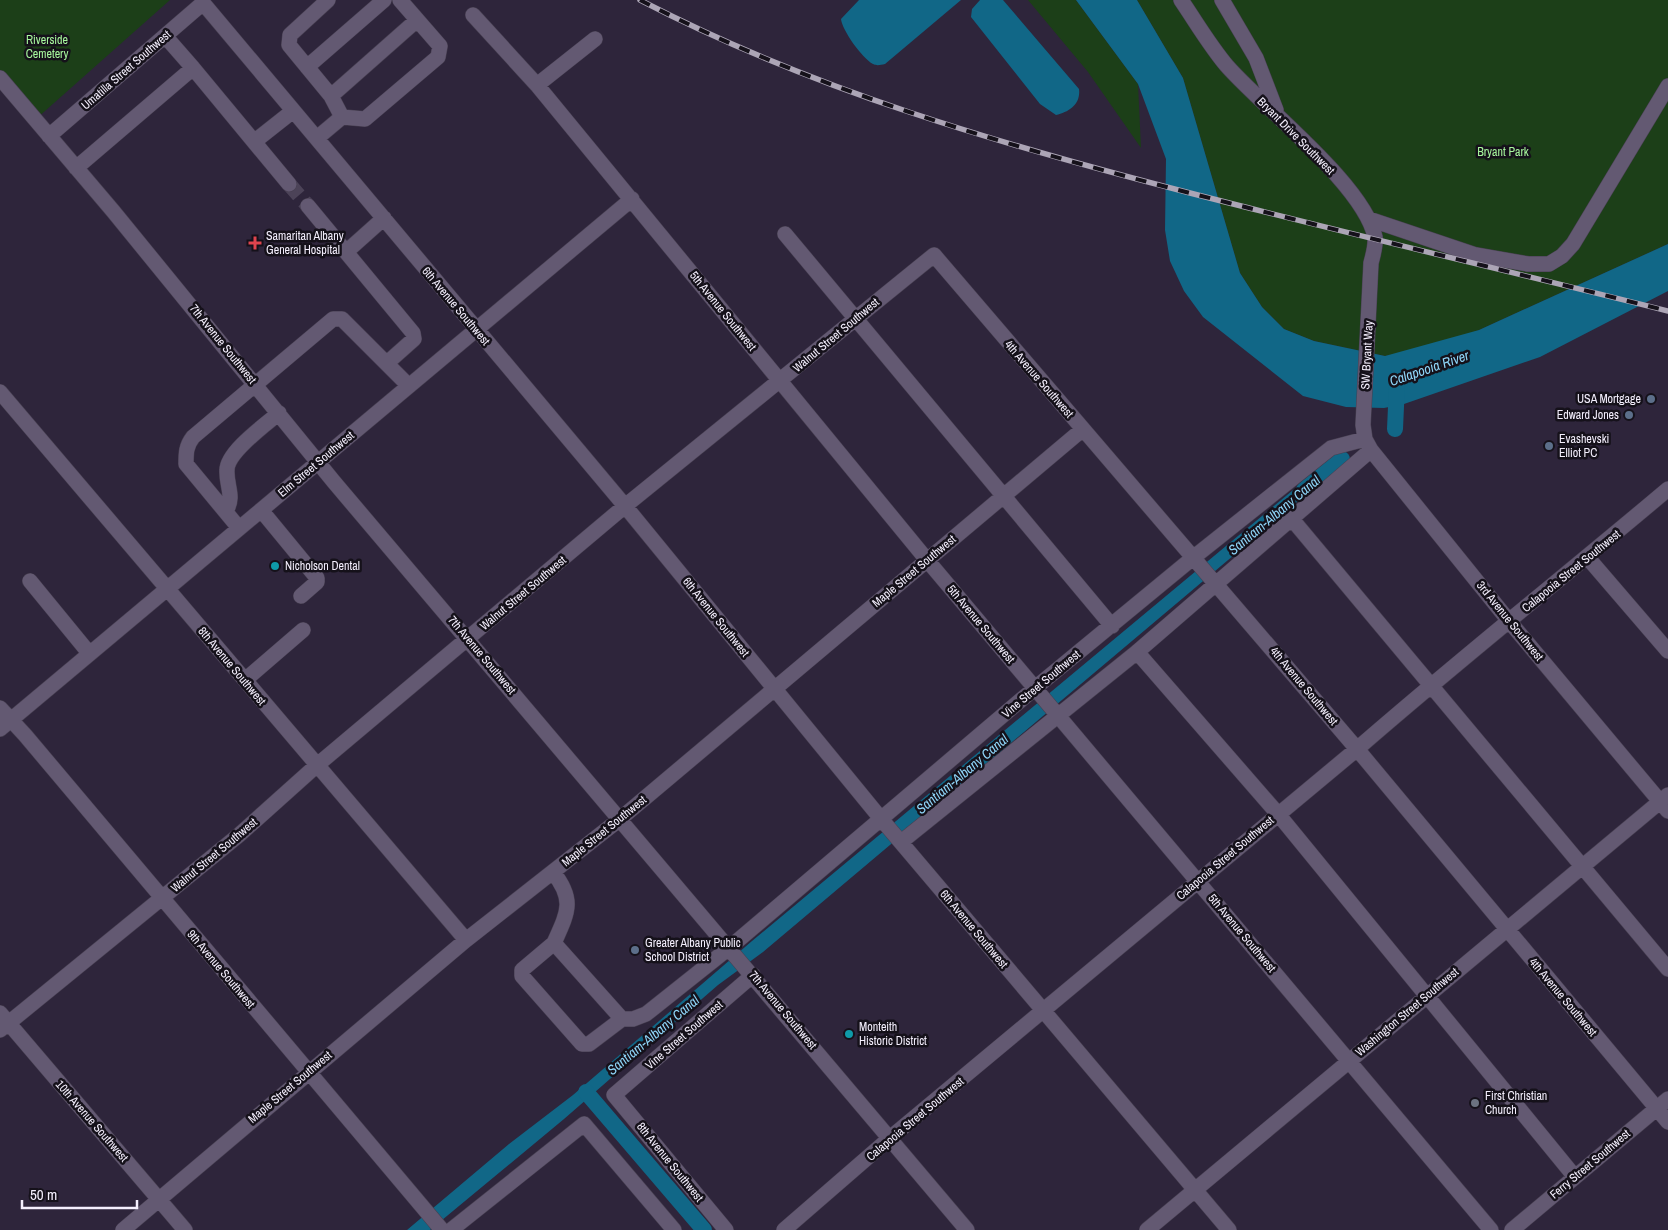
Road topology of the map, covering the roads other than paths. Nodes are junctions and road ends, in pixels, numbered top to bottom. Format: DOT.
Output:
graph roads {
  1 [pos="328,0"];
  2 [pos="384,0"];
  3 [pos="400,0"];
  4 [pos="1181,0"];
  5 [pos="1222,0"];
  6 [pos="203,3"];
  7 [pos="473,15"];
  8 [pos="417,20"];
  9 [pos="165,36"];
  10 [pos="595,39"];
  11 [pos="307,67"];
  12 [pos="193,68"];
  13 [pos="0,78"];
  14 [pos="537,85"];
  15 [pos="1668,86"];
  16 [pos="331,96"];
  17 [pos="293,111"];
  18 [pos="342,117"];
  19 [pos="1279,117"];
  20 [pos="49,136"];
  21 [pos="317,138"];
  22 [pos="255,142"];
  23 [pos="76,168"];
  24 [pos="289,184"];
  25 [pos="632,199"];
  26 [pos="308,206"];
  27 [pos="384,218"];
  28 [pos="1369,219"];
  29 [pos="785,234"];
  30 [pos="346,252"];
  31 [pos="934,255"];
  32 [pos="1371,285"];
  33 [pos="856,318"];
  34 [pos="476,328"];
  35 [pos="387,363"];
  36 [pos="781,380"];
  37 [pos="255,384"];
  38 [pos="409,386"];
  39 [pos="0,392"];
  40 [pos="279,413"];
  41 [pos="1082,429"];
  42 [pos="1366,438"];
  43 [pos="320,462"];
  44 [pos="1667,491"];
  45 [pos="1005,495"];
  46 [pos="625,506"];
  47 [pos="261,510"];
  48 [pos="226,512"];
  49 [pos="1291,518"];
  50 [pos="239,528"];
  51 [pos="1588,558"];
  52 [pos="927,560"];
  53 [pos="1197,560"];
  54 [pos="30,581"];
  55 [pos="1214,581"];
  56 [pos="165,589"];
  57 [pos="301,596"];
  58 [pos="1509,621"];
  59 [pos="1112,626"];
  60 [pos="303,630"];
  61 [pos="469,640"];
  62 [pos="1668,651"];
  63 [pos="1136,652"];
  64 [pos="89,653"];
  65 [pos="245,680"];
  66 [pos="1429,686"];
  67 [pos="775,689"];
  68 [pos="1038,691"];
  69 [pos="0,708"];
  70 [pos="1055,712"];
  71 [pos="5,724"];
  72 [pos="1357,749"];
  73 [pos="316,766"];
  74 [pos="1666,802"];
  75 [pos="1278,814"];
  76 [pos="620,819"];
  77 [pos="884,823"];
  78 [pos="901,841"];
  79 [pos="1583,865"];
  80 [pos="553,872"];
  81 [pos="1198,880"];
  82 [pos="162,898"];
  83 [pos="1506,930"];
  84 [pos="466,940"];
  85 [pos="554,942"];
  86 [pos="732,951"];
  87 [pos="1668,968"];
  88 [pos="750,971"];
  89 [pos="1425,996"];
  90 [pos="1044,1012"];
  91 [pos="622,1019"];
  92 [pos="3,1022"];
  93 [pos="1349,1062"];
  94 [pos="307,1072"];
  95 [pos="614,1095"];
  96 [pos="1668,1099"];
  97 [pos="1656,1108"];
  98 [pos="1668,1122"];
  99 [pos="890,1138"];
  100 [pos="1575,1177"];
  101 [pos="1195,1190"];
  102 [pos="159,1199"];
  103 [pos="444,1229"];
  104 [pos="124,1230"];
  105 [pos="184,1230"];
  106 [pos="674,1230"];
  107 [pos="726,1230"];
  108 [pos="784,1230"];
  109 [pos="967,1230"];
  110 [pos="1147,1230"];
  111 [pos="1229,1230"];
  112 [pos="1491,1230"];
  113 [pos="1512,1230"];
  1 -- 11 [label="street"];
  2 -- 11 [label="street"];
  3 -- 8 [label="street"];
  4 -- 19 [label="street, Bryant Drive Southwest"];
  5 -- 19 [label="street"];
  6 -- 9 [label="street, Umatilla Street Southwest"];
  6 -- 17 [label="street, 6th Avenue Southwest"];
  7 -- 14 [label="street, 5th Avenue Southwest"];
  8 -- 16 [label="street"];
  8 -- 18 [label="street"];
  9 -- 12 [label="street"];
  9 -- 20 [label="street, Umatilla Street Southwest"];
  10 -- 14 [label="street"];
  11 -- 16 [label="street"];
  12 -- 22 [label="street"];
  12 -- 23 [label="street"];
  13 -- 20 [label="street, 7th Avenue Southwest"];
  14 -- 25 [label="street, 5th Avenue Southwest"];
  15 -- 28 [label="street"];
  16 -- 18 [label="street"];
  17 -- 21 [label="street, 6th Avenue Southwest"];
  17 -- 22 [label="street"];
  18 -- 21 [label="street"];
  19 -- 28 [label="street, Bryant Drive Southwest"];
  20 -- 23 [label="street, 7th Avenue Southwest"];
  21 -- 27 [label="street, 6th Avenue Southwest"];
  22 -- 24 [label="street"];
  23 -- 37 [label="street, 7th Avenue Southwest"];
  25 -- 34 [label="street, Elm Street Southwest"];
  25 -- 36 [label="street, 5th Avenue Southwest"];
  26 -- 30 [label="street"];
  27 -- 30 [label="street"];
  27 -- 34 [label="street, 6th Avenue Southwest"];
  28 -- 32 [label="street, Bryant Drive Southwest"];
  29 -- 33 [label="street"];
  30 -- 35 [label="street"];
  31 -- 33 [label="street, Walnut Street Southwest"];
  31 -- 41 [label="street, 4th Avenue Southwest"];
  32 -- 42 [label="street, SW Bryant Way"];
  33 -- 36 [label="street, Walnut Street Southwest"];
  33 -- 45 [label="street"];
  34 -- 38 [label="street, Elm Street Southwest"];
  34 -- 46 [label="street, 6th Avenue Southwest"];
  35 -- 37 [label="street"];
  35 -- 38 [label="street"];
  36 -- 46 [label="street, Walnut Street Southwest"];
  36 -- 52 [label="street, 5th Avenue Southwest"];
  37 -- 40 [label="street, 7th Avenue Southwest"];
  37 -- 48 [label="street"];
  38 -- 43 [label="street, Elm Street Southwest"];
  39 -- 56 [label="street, 8th Avenue Southwest"];
  40 -- 43 [label="street, 7th Avenue Southwest"];
  40 -- 48 [label="street"];
  41 -- 45 [label="street, Maple Street Southwest"];
  41 -- 53 [label="street, 4th Avenue Southwest"];
  42 -- 49 [label="street"];
  42 -- 53 [label="street, Vine Street Southwest"];
  42 -- 58 [label="street, 3rd Avenue Southwest"];
  43 -- 47 [label="street, Elm Street Southwest"];
  43 -- 61 [label="street, 7th Avenue Southwest"];
  44 -- 51 [label="street, Calapooia Street Southwest"];
  45 -- 52 [label="street, Maple Street Southwest"];
  45 -- 59 [label="street"];
  46 -- 61 [label="street, Walnut Street Southwest"];
  46 -- 67 [label="street, 6th Avenue Southwest"];
  47 -- 50 [label="street, Elm Street Southwest"];
  47 -- 57 [label="street"];
  48 -- 50 [label="street"];
  49 -- 55 [label="street"];
  49 -- 66 [label="street"];
  50 -- 56 [label="street, Elm Street Southwest"];
  51 -- 58 [label="street, Calapooia Street Southwest"];
  51 -- 62 [label="street"];
  52 -- 67 [label="street, Maple Street Southwest"];
  52 -- 68 [label="street, 5th Avenue Southwest"];
  53 -- 55 [label="street, 4th Avenue Southwest"];
  53 -- 59 [label="street, Vine Street Southwest"];
  54 -- 64 [label="street"];
  55 -- 63 [label="street"];
  55 -- 72 [label="street, 4th Avenue Southwest"];
  56 -- 64 [label="street, Elm Street Southwest"];
  56 -- 65 [label="street, 8th Avenue Southwest"];
  58 -- 66 [label="street, Calapooia Street Southwest"];
  58 -- 74 [label="street, 3rd Avenue Southwest"];
  59 -- 68 [label="street, Vine Street Southwest"];
  60 -- 65 [label="street"];
  61 -- 73 [label="street, Walnut Street Southwest"];
  61 -- 76 [label="street, 7th Avenue Southwest"];
  63 -- 70 [label="street"];
  63 -- 75 [label="street"];
  64 -- 71 [label="street, Elm Street Southwest"];
  65 -- 73 [label="street, 8th Avenue Southwest"];
  66 -- 72 [label="street, Calapooia Street Southwest"];
  66 -- 79 [label="street"];
  67 -- 76 [label="street, Maple Street Southwest"];
  67 -- 77 [label="street, 6th Avenue Southwest"];
  68 -- 70 [label="street, 5th Avenue Southwest"];
  68 -- 77 [label="street, Vine Street Southwest"];
  69 -- 71 [label="street, 9th Avenue Southwest"];
  70 -- 78 [label="street"];
  70 -- 81 [label="street, 5th Avenue Southwest"];
  71 -- 82 [label="street, 9th Avenue Southwest"];
  72 -- 75 [label="street, Calapooia Street Southwest"];
  72 -- 83 [label="street, 4th Avenue Southwest"];
  73 -- 82 [label="street, Walnut Street Southwest"];
  73 -- 84 [label="street, 8th Avenue Southwest"];
  74 -- 79 [label="street, Washington Street Southwest"];
  75 -- 81 [label="street, Calapooia Street Southwest"];
  75 -- 89 [label="street"];
  76 -- 80 [label="street, Maple Street Southwest"];
  76 -- 86 [label="street, 7th Avenue Southwest"];
  77 -- 78 [label="street, 6th Avenue Southwest"];
  77 -- 86 [label="street, Vine Street Southwest"];
  78 -- 90 [label="street, 6th Avenue Southwest"];
  79 -- 83 [label="street, Washington Street Southwest"];
  79 -- 87 [label="street"];
  80 -- 84 [label="street, Maple Street Southwest"];
  80 -- 85 [label="street"];
  81 -- 90 [label="street, Calapooia Street Southwest"];
  81 -- 93 [label="street, 5th Avenue Southwest"];
  82 -- 92 [label="street, Walnut Street Southwest"];
  82 -- 94 [label="street, 9th Avenue Southwest"];
  83 -- 89 [label="street, Washington Street Southwest"];
  83 -- 97 [label="street, 4th Avenue Southwest"];
  84 -- 94 [label="street, Maple Street Southwest"];
  85 -- 91 [label="street"];
  85 -- 91 [label="street"];
  86 -- 88 [label="street, 7th Avenue Southwest"];
  86 -- 91 [label="street, Vine Street Southwest"];
  88 -- 95 [label="street, Vine Street Southwest"];
  88 -- 99 [label="street, 7th Avenue Southwest"];
  89 -- 93 [label="street, Washington Street Southwest"];
  89 -- 100 [label="street"];
  90 -- 99 [label="street, Calapooia Street Southwest"];
  90 -- 101 [label="street, 6th Avenue Southwest"];
  92 -- 102 [label="street, 10th Avenue Southwest"];
  93 -- 101 [label="street, Washington Street Southwest"];
  93 -- 112 [label="street, 5th Avenue Southwest"];
  94 -- 102 [label="street, Maple Street Southwest"];
  94 -- 103 [label="street, 9th Avenue Southwest"];
  95 -- 107 [label="street, 8th Avenue Southwest"];
  96 -- 97 [label="street, Ferry Street Southwest"];
  97 -- 98 [label="street, 4th Avenue Southwest"];
  97 -- 100 [label="street, Ferry Street Southwest"];
  99 -- 108 [label="street, Calapooia Street Southwest"];
  99 -- 109 [label="street, 7th Avenue Southwest"];
  100 -- 113 [label="street, Ferry Street Southwest"];
  101 -- 110 [label="street, Washington Street Southwest"];
  101 -- 111 [label="street, 6th Avenue Southwest"];
  102 -- 104 [label="street, Maple Street Southwest"];
  102 -- 105 [label="street, 10th Avenue Southwest"];
  103 -- 106 [label="street"];
}
